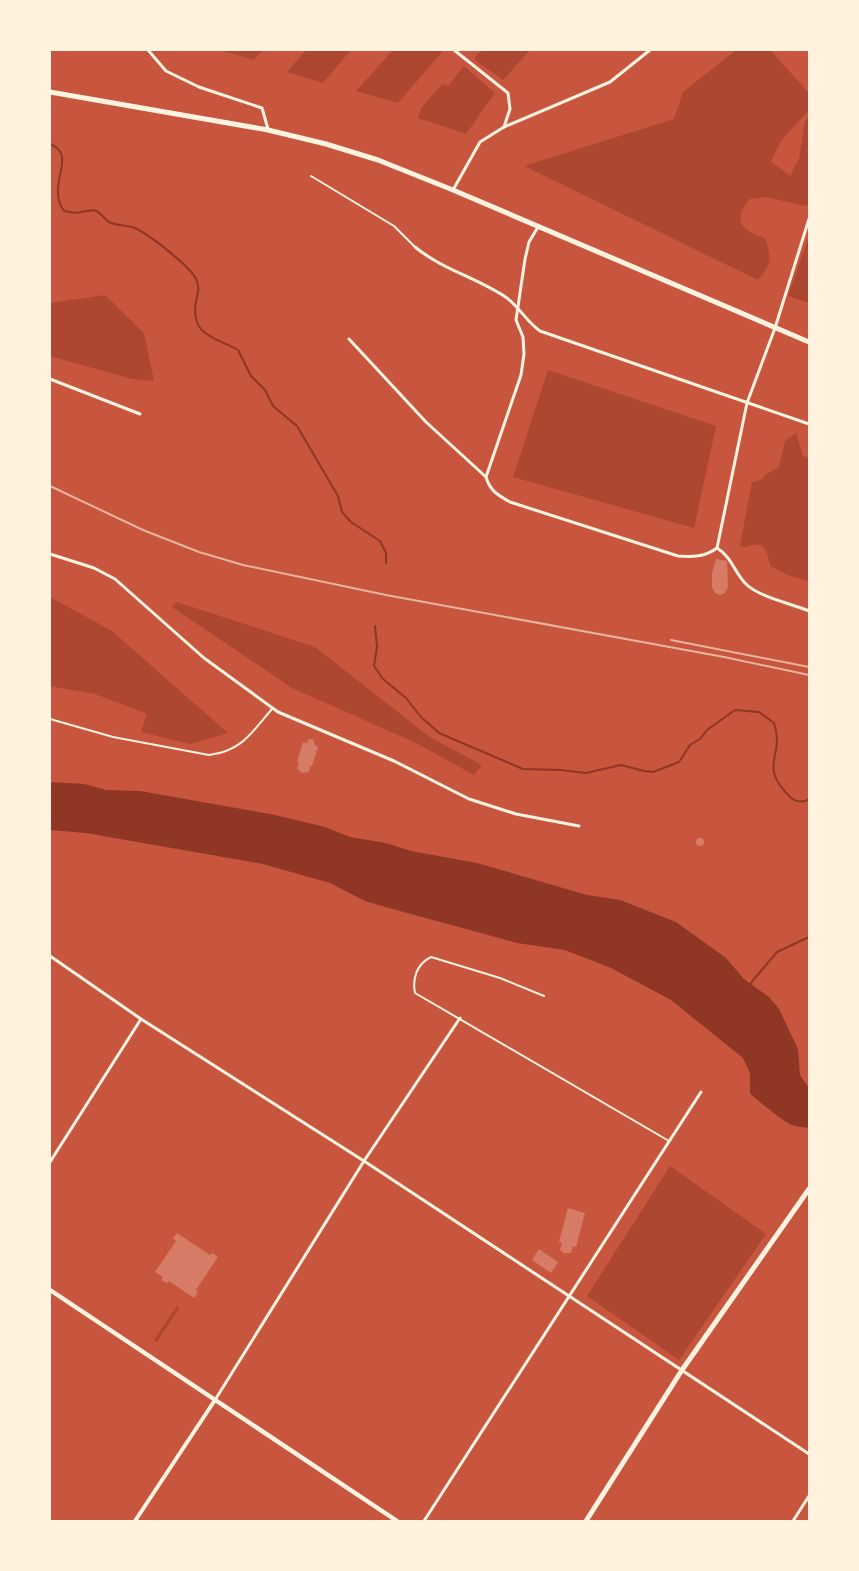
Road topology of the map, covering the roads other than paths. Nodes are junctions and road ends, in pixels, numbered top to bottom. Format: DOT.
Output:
graph roads {
  1 [pos="148,50"];
  2 [pos="454,50"];
  3 [pos="650,50"];
  4 [pos="50,92"];
  5 [pos="504,127"];
  6 [pos="268,130"];
  7 [pos="311,176"];
  8 [pos="453,190"];
  9 [pos="809,219"];
  10 [pos="538,226"];
  11 [pos="415,247"];
  12 [pos="518,307"];
  13 [pos="775,328"];
  14 [pos="349,339"];
  15 [pos="809,342"];
  16 [pos="50,378"];
  17 [pos="747,403"];
  18 [pos="140,414"];
  19 [pos="809,424"];
  20 [pos="486,477"];
  21 [pos="717,548"];
  22 [pos="50,554"];
  23 [pos="809,611"];
  24 [pos="272,708"];
  25 [pos="50,719"];
  26 [pos="579,826"];
  27 [pos="50,956"];
  28 [pos="544,996"];
  29 [pos="460,1018"];
  30 [pos="141,1019"];
  31 [pos="701,1092"];
  32 [pos="669,1140"];
  33 [pos="364,1161"];
  34 [pos="50,1162"];
  35 [pos="809,1189"];
  36 [pos="50,1290"];
  37 [pos="569,1296"];
  38 [pos="682,1370"];
  39 [pos="215,1400"];
  40 [pos="809,1454"];
  41 [pos="809,1496"];
  42 [pos="134,1521"];
  43 [pos="397,1521"];
  44 [pos="424,1521"];
  45 [pos="586,1521"];
  46 [pos="793,1521"];
  1 -- 6 [label="street"];
  2 -- 5 [label="street"];
  3 -- 5 [label="street"];
  4 -- 6 [label="main road"];
  5 -- 8 [label="street"];
  6 -- 8 [label="main road"];
  7 -- 11 [label="lane"];
  8 -- 10 [label="main road"];
  9 -- 13 [label="street"];
  10 -- 12 [label="street"];
  10 -- 13 [label="main road"];
  11 -- 12 [label="street"];
  12 -- 17 [label="street"];
  12 -- 20 [label="street"];
  13 -- 15 [label="main road"];
  13 -- 17 [label="street"];
  14 -- 20 [label="street"];
  16 -- 18 [label="street"];
  17 -- 19 [label="street"];
  17 -- 21 [label="street"];
  20 -- 21 [label="street"];
  21 -- 23 [label="street"];
  22 -- 24 [label="street"];
  24 -- 25 [label="lane"];
  24 -- 26 [label="street"];
  27 -- 30 [label="street"];
  28 -- 29 [label="lane"];
  29 -- 32 [label="lane"];
  29 -- 33 [label="street"];
  30 -- 33 [label="street"];
  30 -- 34 [label="street"];
  31 -- 32 [label="street"];
  32 -- 37 [label="street"];
  33 -- 37 [label="street"];
  33 -- 39 [label="street"];
  35 -- 38 [label="main road"];
  36 -- 39 [label="main road"];
  37 -- 38 [label="street"];
  37 -- 44 [label="street"];
  38 -- 40 [label="street"];
  38 -- 45 [label="main road"];
  39 -- 42 [label="street"];
  39 -- 43 [label="main road"];
  41 -- 46 [label="street"];
}
